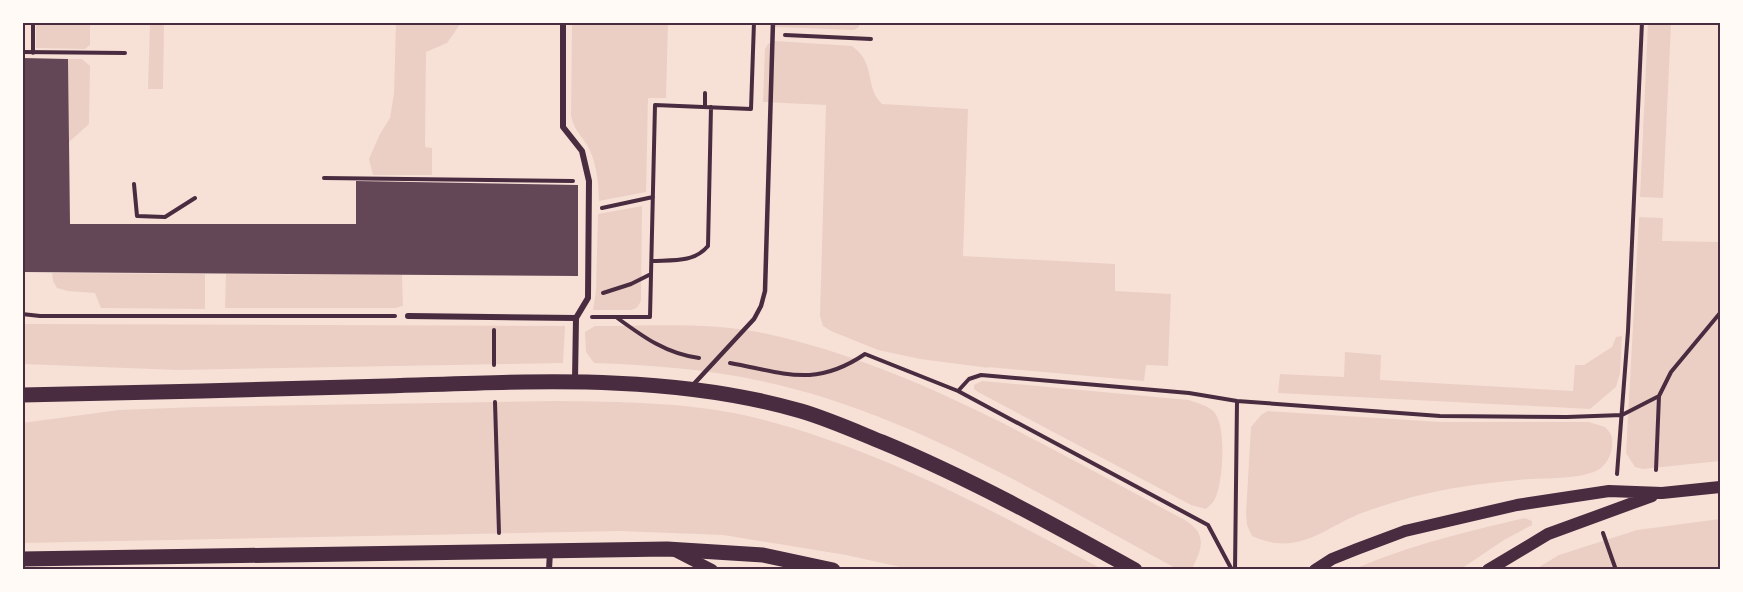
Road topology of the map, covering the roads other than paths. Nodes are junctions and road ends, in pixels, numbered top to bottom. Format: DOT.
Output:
graph roads {
  1 [pos="563,22"];
  2 [pos="773,22"];
  3 [pos="408,316"];
  4 [pos="576,318"];
  5 [pos="575,383"];
  6 [pos="690,388"];
  7 [pos="22,395"];
  8 [pos="1720,487"];
  9 [pos="1662,493"];
  10 [pos="667,549"];
  11 [pos="550,550"];
  12 [pos="22,559"];
  13 [pos="549,570"];
  14 [pos="712,570"];
  15 [pos="833,570"];
  16 [pos="1135,570"];
  17 [pos="1315,570"];
  18 [pos="1488,570"];
  1 -- 4 [label="street"];
  2 -- 6 [label="lane"];
  3 -- 4 [label="street"];
  4 -- 5 [label="street"];
  5 -- 6 [label="main road"];
  5 -- 7 [label="main road"];
  6 -- 16 [label="main road"];
  8 -- 9 [label="main road"];
  9 -- 17 [label="main road"];
  9 -- 18 [label="main road"];
  10 -- 11 [label="main road"];
  10 -- 14 [label="main road"];
  10 -- 15 [label="main road"];
  11 -- 12 [label="main road"];
  11 -- 13 [label="street"];
}
